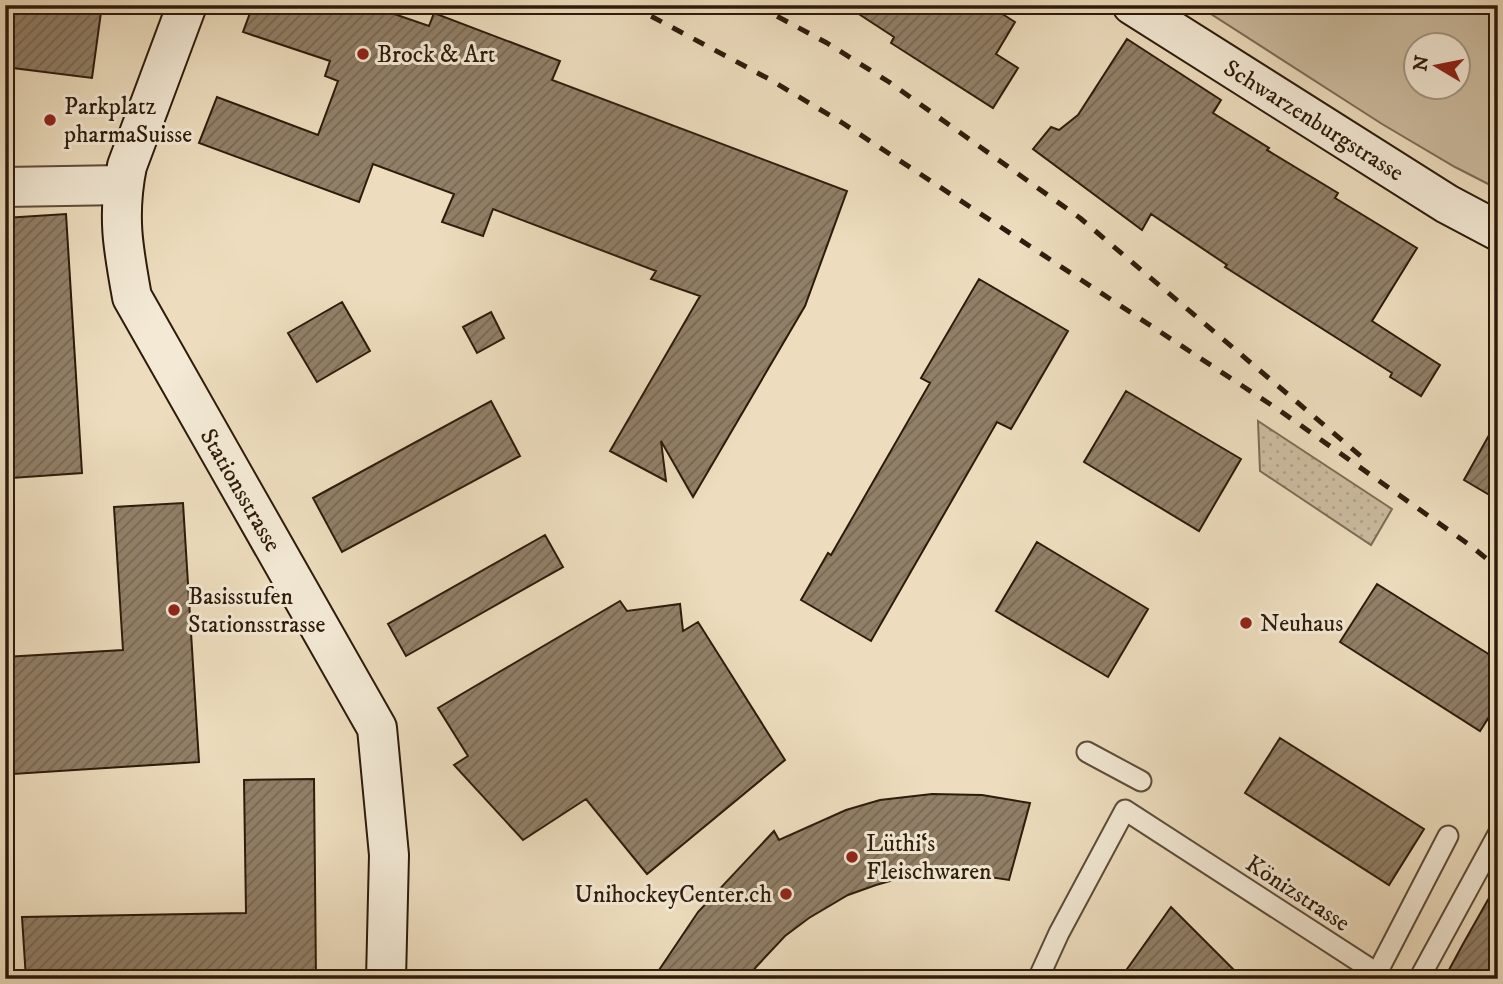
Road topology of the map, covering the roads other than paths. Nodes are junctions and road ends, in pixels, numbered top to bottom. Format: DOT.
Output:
graph roads {
  1 [pos="187,5"];
  2 [pos="1132,5"];
  3 [pos="123,185"];
  4 [pos="5,187"];
  5 [pos="1498,231"];
  6 [pos="1087,752"];
  7 [pos="1141,781"];
  8 [pos="1498,834"];
  9 [pos="1448,836"];
  10 [pos="1381,976"];
  11 [pos="386,979"];
  12 [pos="1038,979"];
  13 [pos="1419,979"];
  1 -- 3 [label="street, Stationsstrasse"];
  2 -- 5 [label="street, Schwarzenburgstrasse"];
  3 -- 4 [label="street"];
  3 -- 11 [label="street, Stationsstrasse"];
  6 -- 7 [label="lane"];
  8 -- 13 [label="lane"];
  9 -- 10 [label="lane"];
  10 -- 12 [label="lane, Könizstrasse"];
}
